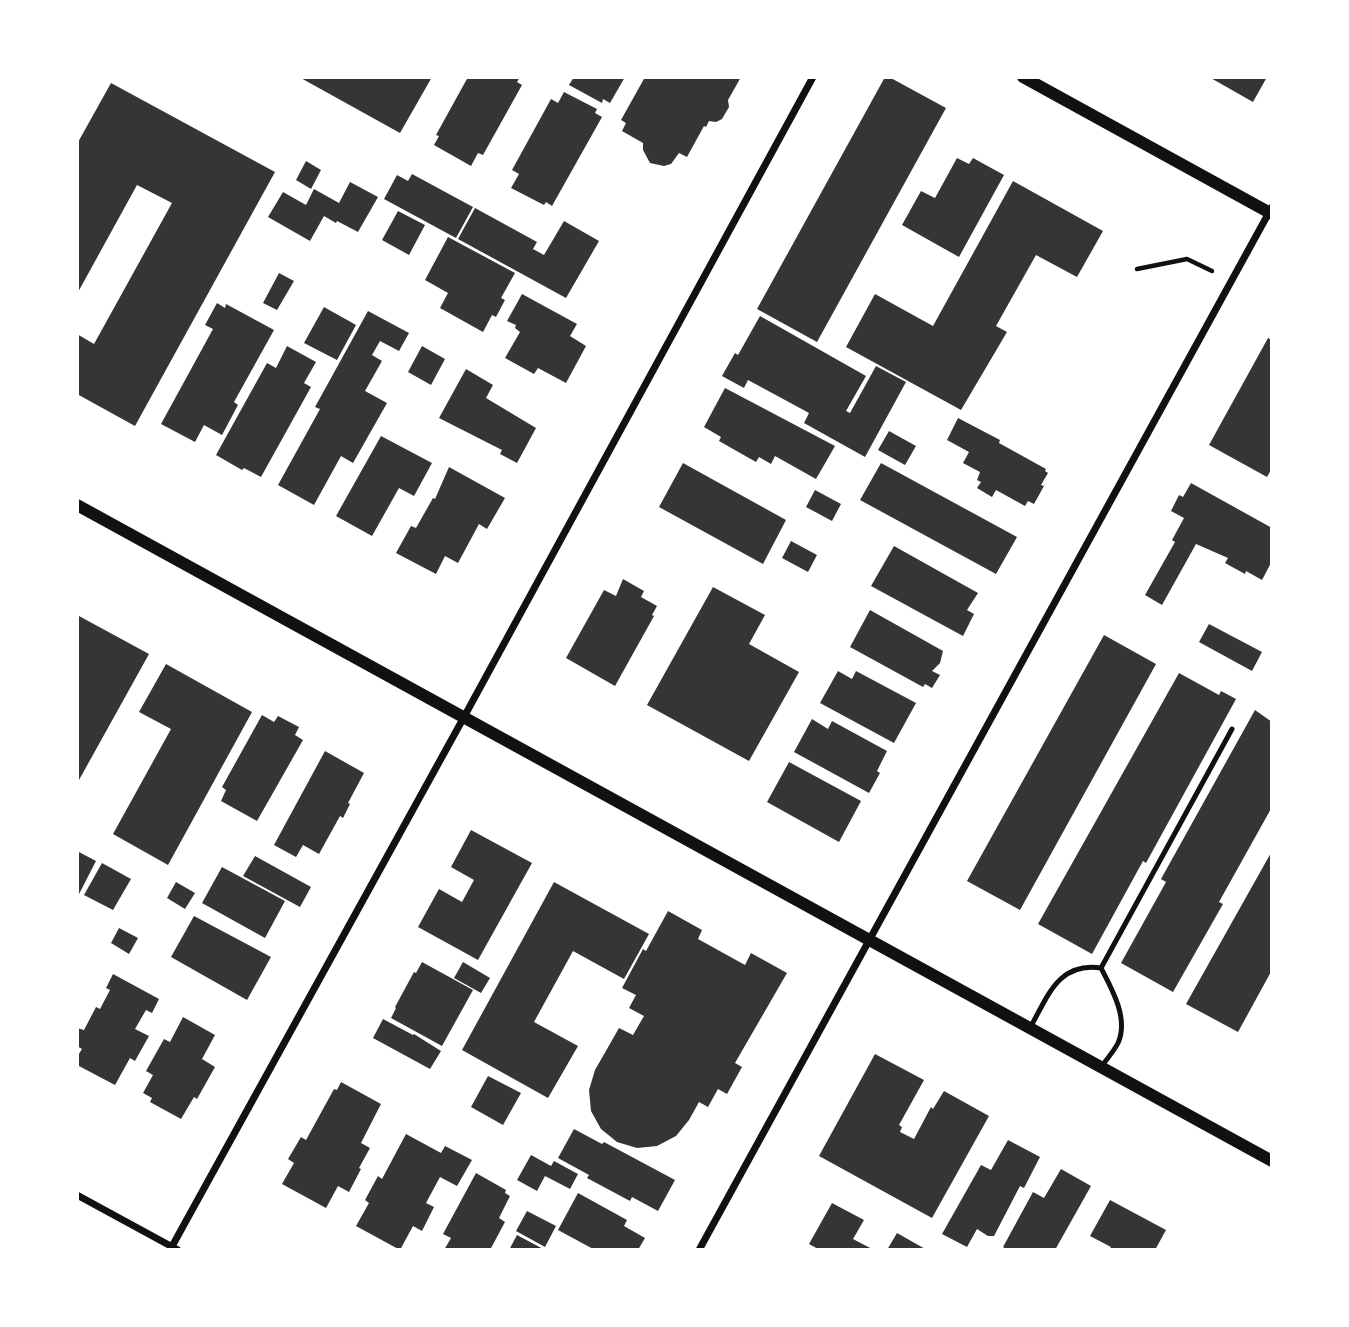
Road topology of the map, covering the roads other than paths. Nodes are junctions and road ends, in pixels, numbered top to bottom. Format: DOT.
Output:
graph roads {
  1 [pos="813,77"];
  2 [pos="1023,77"];
  3 [pos="1271,211"];
  4 [pos="77,505"];
  5 [pos="464,717"];
  6 [pos="1232,729"];
  7 [pos="869,939"];
  8 [pos="1101,968"];
  9 [pos="1030,1028"];
  10 [pos="1101,1067"];
  11 [pos="1272,1161"];
  12 [pos="77,1195"];
  13 [pos="173,1249"];
  14 [pos="699,1250"];
  1 -- 5 [label="street"];
  2 -- 3 [label="street"];
  3 -- 7 [label="street"];
  4 -- 5 [label="street"];
  5 -- 7 [label="street"];
  5 -- 13 [label="street"];
  6 -- 8 [label="lane"];
  7 -- 9 [label="street"];
  7 -- 14 [label="street"];
  8 -- 9 [label="lane"];
  8 -- 10 [label="lane"];
  9 -- 10 [label="street"];
  10 -- 11 [label="street"];
  12 -- 13 [label="street"];
}
